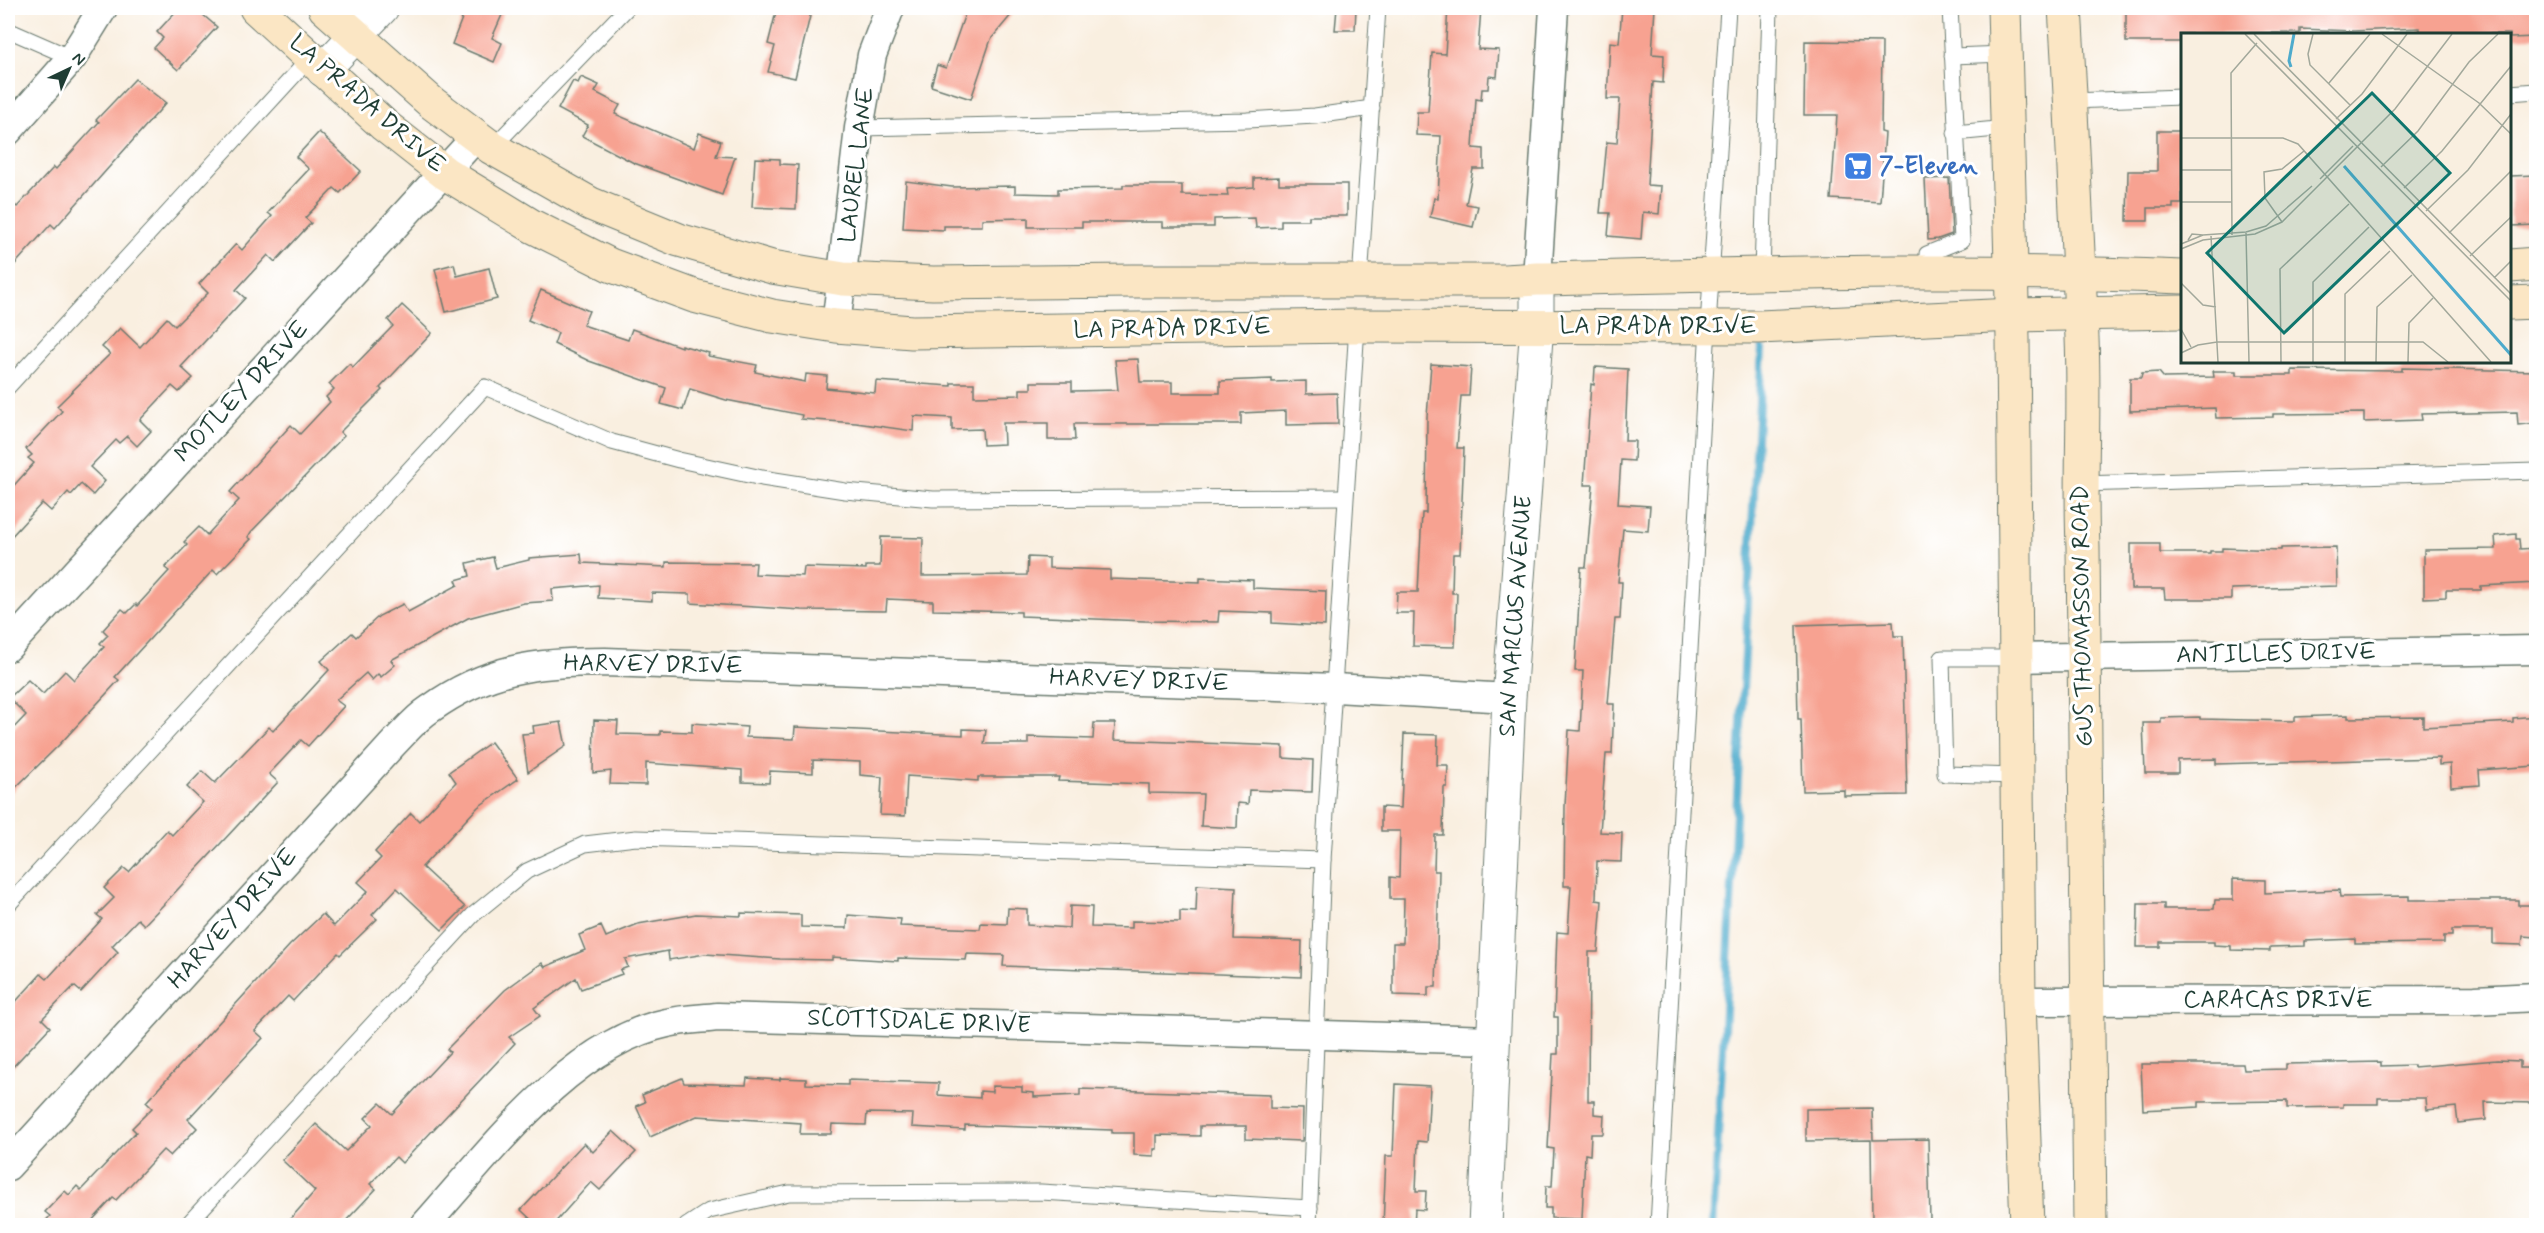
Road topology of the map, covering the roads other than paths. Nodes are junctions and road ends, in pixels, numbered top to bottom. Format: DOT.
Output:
graph roads {
  1 [pos="103,8"];
  2 [pos="256,8"];
  3 [pos="325,8"];
  4 [pos="382,8"];
  5 [pos="627,8"];
  6 [pos="890,8"];
  7 [pos="1378,8"];
  8 [pos="1554,8"];
  9 [pos="1728,8"];
  10 [pos="1770,8"];
  11 [pos="1950,8"];
  12 [pos="2004,8"];
  13 [pos="2065,8"];
  14 [pos="8,30"];
  15 [pos="355,36"];
  16 [pos="2005,54"];
  17 [pos="1952,56"];
  18 [pos="72,58"];
  19 [pos="316,64"];
  20 [pos="2536,91"];
  21 [pos="2511,93"];
  22 [pos="2181,97"];
  23 [pos="2071,101"];
  24 [pos="1372,108"];
  25 [pos="859,128"];
  26 [pos="2007,128"];
  27 [pos="8,131"];
  28 [pos="1955,133"];
  29 [pos="484,143"];
  30 [pos="445,172"];
  31 [pos="2536,264"];
  32 [pos="2511,266"];
  33 [pos="2079,272"];
  34 [pos="1928,273"];
  35 [pos="2010,273"];
  36 [pos="1762,274"];
  37 [pos="1711,275"];
  38 [pos="2181,277"];
  39 [pos="843,279"];
  40 [pos="1537,279"];
  41 [pos="1360,281"];
  42 [pos="2536,302"];
  43 [pos="2511,303"];
  44 [pos="2181,312"];
  45 [pos="2080,314"];
  46 [pos="2013,315"];
  47 [pos="1537,325"];
  48 [pos="836,326"];
  49 [pos="1357,326"];
  50 [pos="1708,326"];
  51 [pos="8,387"];
  52 [pos="2536,471"];
  53 [pos="2080,484"];
  54 [pos="1345,497"];
  55 [pos="8,647"];
  56 [pos="2536,650"];
  57 [pos="2084,657"];
  58 [pos="2016,658"];
  59 [pos="1335,688"];
  60 [pos="1509,698"];
  61 [pos="2018,776"];
  62 [pos="1323,860"];
  63 [pos="8,905"];
  64 [pos="2536,997"];
  65 [pos="2088,1000"];
  66 [pos="2019,1001"];
  67 [pos="1318,1034"];
  68 [pos="1493,1040"];
  69 [pos="8,1166"];
  70 [pos="1310,1208"];
  71 [pos="186,1226"];
  72 [pos="424,1226"];
  73 [pos="686,1226"];
  74 [pos="1309,1226"];
  75 [pos="1485,1226"];
  76 [pos="1658,1226"];
  77 [pos="2027,1226"];
  78 [pos="2090,1226"];
  1 -- 18 [label="street"];
  2 -- 19 [label="main road, LA PRADA DRIVE"];
  3 -- 15 [label="main road, LA PRADA DRIVE"];
  4 -- 15 [label="street"];
  5 -- 29 [label="lane"];
  6 -- 25 [label="street, LAUREL LANE"];
  7 -- 24 [label="lane"];
  8 -- 40 [label="street, SAN MARCUS AVENUE"];
  9 -- 37 [label="lane"];
  10 -- 36 [label="lane"];
  11 -- 17 [label="lane"];
  12 -- 16 [label="main road"];
  13 -- 23 [label="main road, GUS THOMASSON ROAD"];
  14 -- 18 [label="lane"];
  15 -- 19 [label="street"];
  15 -- 29 [label="main road, LA PRADA DRIVE"];
  16 -- 17 [label="lane"];
  16 -- 26 [label="main road"];
  17 -- 28 [label="lane"];
  18 -- 27 [label="street"];
  19 -- 30 [label="main road, LA PRADA DRIVE"];
  19 -- 51 [label="lane"];
  20 -- 21 [label="lane"];
  22 -- 23 [label="lane"];
  23 -- 33 [label="main road, GUS THOMASSON ROAD"];
  24 -- 25 [label="lane"];
  24 -- 41 [label="lane"];
  25 -- 39 [label="street, LAUREL LANE"];
  26 -- 28 [label="lane"];
  26 -- 35 [label="main road"];
  28 -- 34 [label="lane"];
  29 -- 30 [label="street, MOTLEY DRIVE"];
  29 -- 39 [label="main road, LA PRADA DRIVE"];
  30 -- 48 [label="main road, LA PRADA DRIVE"];
  30 -- 55 [label="street, MOTLEY DRIVE"];
  31 -- 32 [label="main road"];
  33 -- 35 [label="main road, LA PRADA DRIVE"];
  33 -- 38 [label="main road, LA PRADA DRIVE"];
  33 -- 45 [label="main road, GUS THOMASSON ROAD"];
  34 -- 35 [label="main road, LA PRADA DRIVE"];
  34 -- 36 [label="main road, LA PRADA DRIVE"];
  35 -- 46 [label="main road"];
  36 -- 37 [label="main road, LA PRADA DRIVE"];
  37 -- 40 [label="main road, LA PRADA DRIVE"];
  37 -- 50 [label="lane"];
  39 -- 41 [label="main road, LA PRADA DRIVE"];
  39 -- 48 [label="street, LAUREL LANE"];
  40 -- 41 [label="main road, LA PRADA DRIVE"];
  40 -- 47 [label="street, SAN MARCUS AVENUE"];
  42 -- 43 [label="main road"];
  44 -- 45 [label="main road, LA PRADA DRIVE"];
  45 -- 46 [label="main road, LA PRADA DRIVE"];
  45 -- 53 [label="main road, GUS THOMASSON ROAD"];
  46 -- 50 [label="main road, LA PRADA DRIVE"];
  46 -- 58 [label="main road"];
  47 -- 49 [label="main road, LA PRADA DRIVE"];
  47 -- 50 [label="main road, LA PRADA DRIVE"];
  47 -- 60 [label="street, SAN MARCUS AVENUE"];
  48 -- 49 [label="main road, LA PRADA DRIVE"];
  49 -- 54 [label="lane"];
  50 -- 76 [label="lane"];
  52 -- 53 [label="lane"];
  53 -- 57 [label="main road, GUS THOMASSON ROAD"];
  54 -- 59 [label="lane"];
  54 -- 63 [label="lane"];
  56 -- 57 [label="street, ANTILLES DRIVE"];
  57 -- 58 [label="street, ANTILLES DRIVE"];
  57 -- 65 [label="main road, GUS THOMASSON ROAD"];
  58 -- 61 [label="main road"];
  58 -- 61 [label="lane"];
  59 -- 60 [label="street, HARVEY DRIVE"];
  59 -- 62 [label="lane"];
  59 -- 69 [label="street, HARVEY DRIVE"];
  60 -- 68 [label="street, SAN MARCUS AVENUE"];
  61 -- 66 [label="main road"];
  62 -- 67 [label="lane"];
  62 -- 71 [label="lane"];
  64 -- 65 [label="street, CARACAS DRIVE"];
  65 -- 66 [label="street, CARACAS DRIVE"];
  65 -- 78 [label="main road, GUS THOMASSON ROAD"];
  66 -- 77 [label="main road"];
  67 -- 68 [label="street, SCOTTSDALE DRIVE"];
  67 -- 70 [label="lane"];
  67 -- 72 [label="street, SCOTTSDALE DRIVE"];
  68 -- 75 [label="street, SAN MARCUS AVENUE"];
  70 -- 73 [label="lane"];
  70 -- 74 [label="lane"];
}
